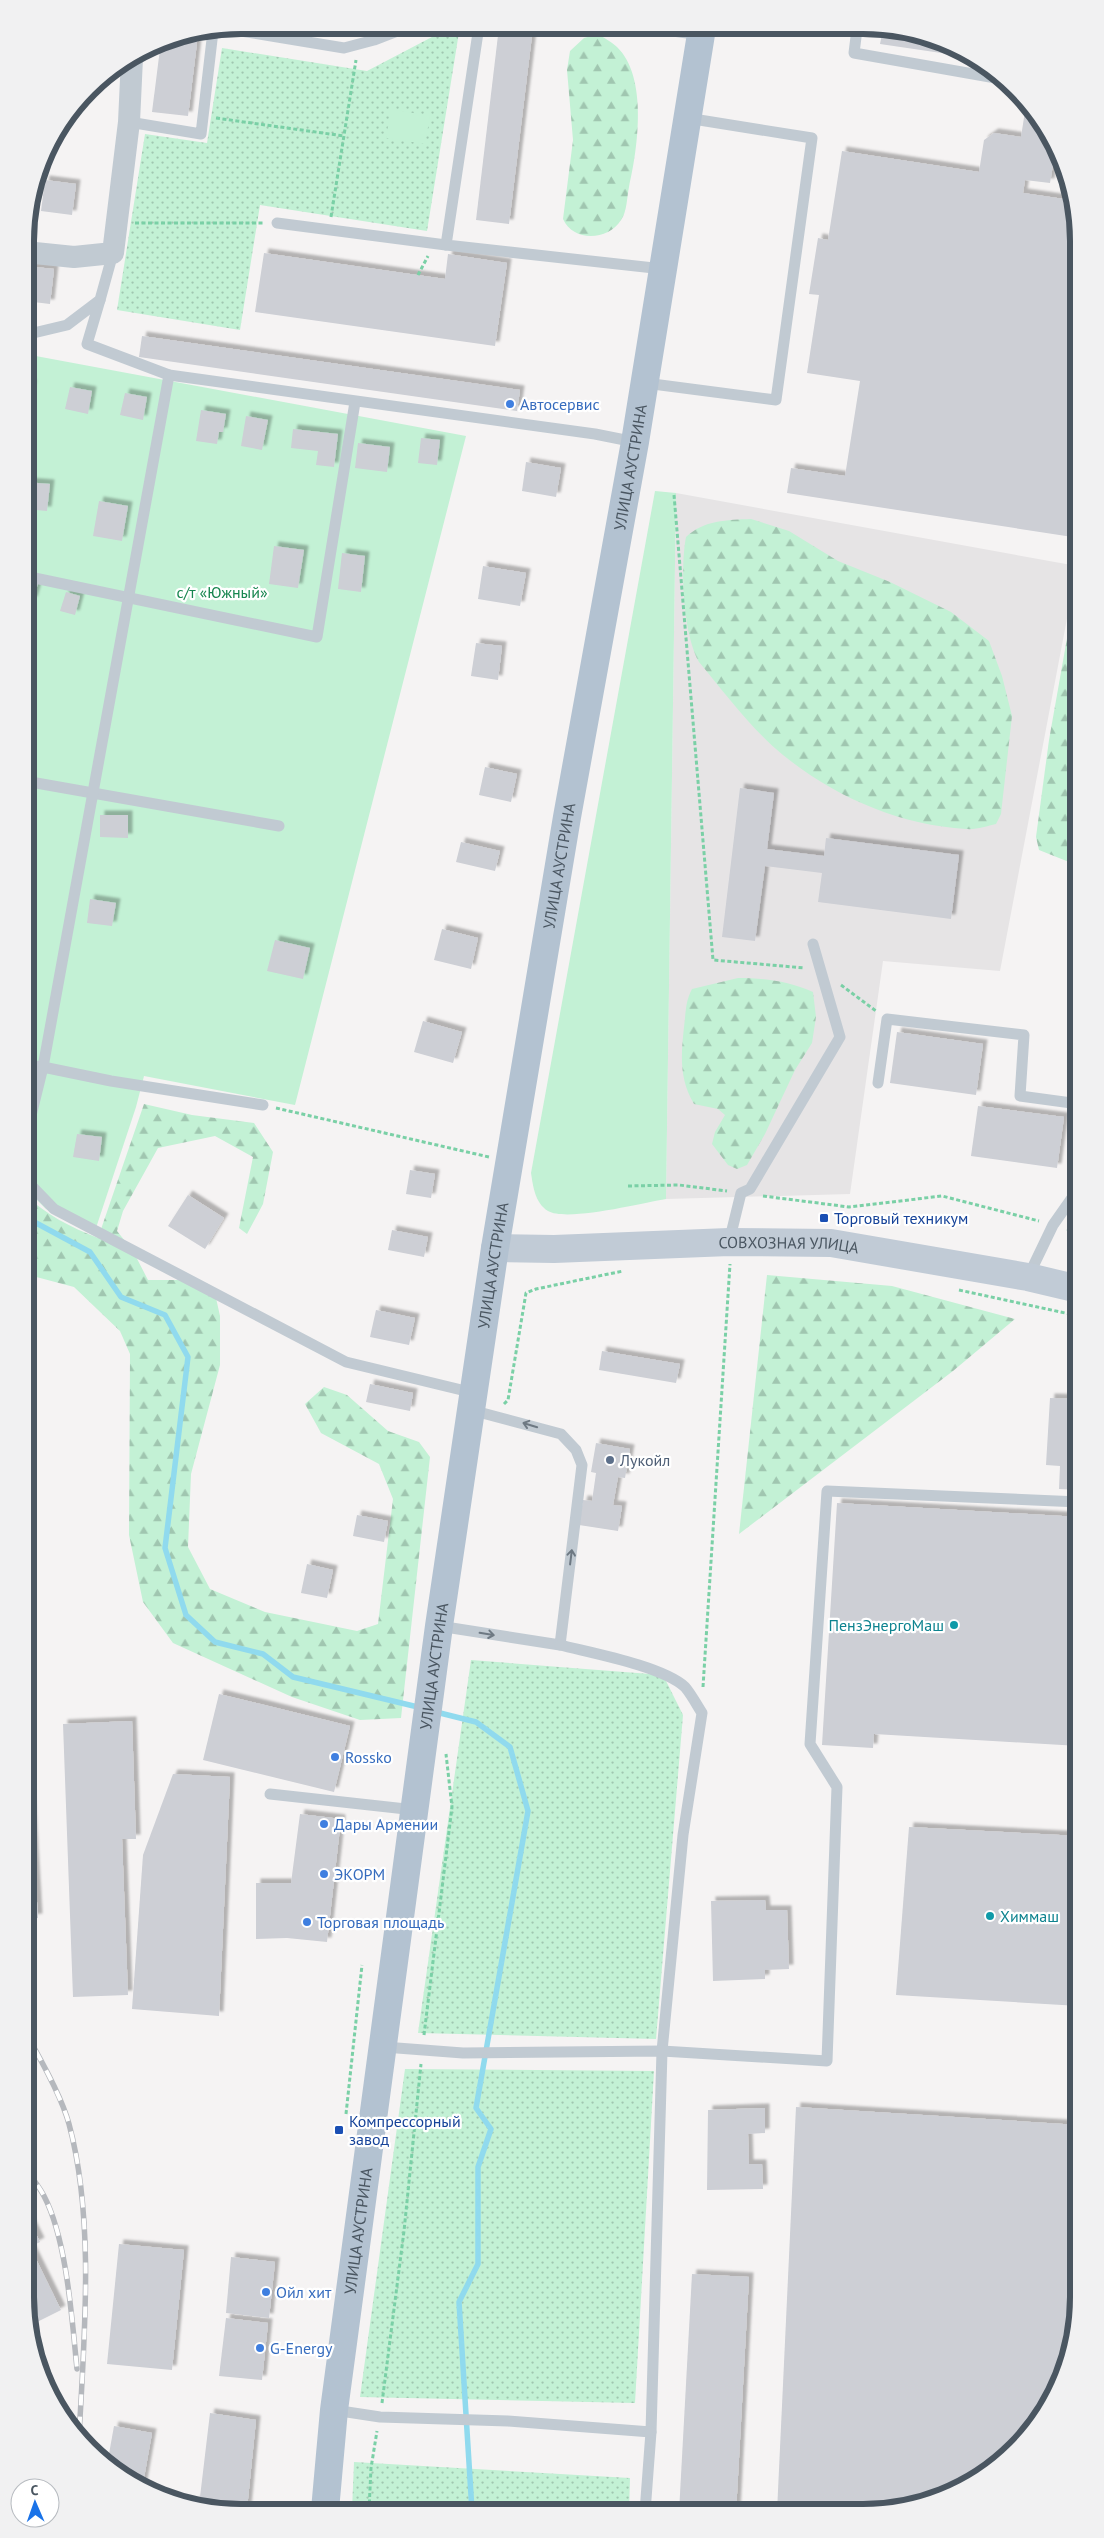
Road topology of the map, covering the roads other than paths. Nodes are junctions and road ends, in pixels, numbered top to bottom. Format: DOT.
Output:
graph roads {
  1 [pos="260,34"];
  2 [pos="387,34"];
  3 [pos="478,34"];
  4 [pos="702,34"];
  5 [pos="857,34"];
  6 [pos="211,36"];
  7 [pos="132,65"];
  8 [pos="989,77"];
  9 [pos="687,118"];
  10 [pos="129,122"];
  11 [pos="277,223"];
  12 [pos="446,244"];
  13 [pos="34,253"];
  14 [pos="113,253"];
  15 [pos="664,269"];
  16 [pos="100,300"];
  17 [pos="34,333"];
  18 [pos="169,375"];
  19 [pos="644,383"];
  20 [pos="355,402"];
  21 [pos="635,442"];
  22 [pos="34,578"];
  23 [pos="128,598"];
  24 [pos="34,783"];
  25 [pos="93,794"];
  26 [pos="279,826"];
  27 [pos="813,944"];
  28 [pos="34,1066"];
  29 [pos="43,1066"];
  30 [pos="878,1083"];
  31 [pos="34,1103"];
  32 [pos="1070,1103"];
  33 [pos="263,1105"];
  34 [pos="34,1188"];
  35 [pos="1070,1201"];
  36 [pos="495,1248"];
  37 [pos="730,1252"];
  38 [pos="1028,1277"];
  39 [pos="1070,1287"];
  40 [pos="479,1405"];
  41 [pos="1070,1502"];
  42 [pos="439,1626"];
  43 [pos="560,1645"];
  44 [pos="270,1794"];
  45 [pos="415,1810"];
  46 [pos="384,2047"];
  47 [pos="662,2051"];
  48 [pos="334,2410"];
  49 [pos="651,2432"];
  50 [pos="326,2504"];
  51 [pos="646,2504"];
  1 -- 2 [label="lane"];
  3 -- 12 [label="lane"];
  4 -- 9 [label="main road, УЛИЦА АУСТРИНА"];
  5 -- 8 [label="lane"];
  6 -- 10 [label="lane"];
  7 -- 10 [label="street"];
  9 -- 15 [label="main road, УЛИЦА АУСТРИНА"];
  9 -- 19 [label="lane"];
  10 -- 14 [label="street"];
  11 -- 12 [label="lane"];
  12 -- 15 [label="lane"];
  13 -- 14 [label="street"];
  14 -- 16 [label="lane"];
  15 -- 19 [label="main road, УЛИЦА АУСТРИНА"];
  16 -- 17 [label="lane"];
  16 -- 18 [label="lane"];
  18 -- 20 [label="lane"];
  18 -- 23 [label="lane"];
  19 -- 21 [label="main road, УЛИЦА АУСТРИНА"];
  20 -- 21 [label="lane"];
  20 -- 23 [label="lane"];
  21 -- 36 [label="main road, УЛИЦА АУСТРИНА"];
  22 -- 23 [label="lane"];
  23 -- 25 [label="lane"];
  24 -- 25 [label="lane"];
  25 -- 26 [label="lane"];
  25 -- 29 [label="lane"];
  27 -- 37 [label="lane"];
  28 -- 29 [label="lane"];
  29 -- 31 [label="lane"];
  29 -- 33 [label="lane"];
  30 -- 32 [label="lane"];
  34 -- 40 [label="lane"];
  35 -- 38 [label="lane"];
  36 -- 37 [label="main road, СОВХОЗНАЯ УЛИЦА"];
  36 -- 40 [label="main road, УЛИЦА АУСТРИНА"];
  37 -- 38 [label="main road, СОВХОЗНАЯ УЛИЦА"];
  38 -- 39 [label="main road, СОВХОЗНАЯ УЛИЦА"];
  40 -- 42 [label="main road, УЛИЦА АУСТРИНА"];
  43 -- 40 [label="lane, one-way"];
  41 -- 47 [label="lane"];
  42 -- 43 [label="lane, one-way"];
  42 -- 45 [label="main road, УЛИЦА АУСТРИНА"];
  43 -- 47 [label="lane"];
  44 -- 45 [label="lane"];
  45 -- 46 [label="main road, УЛИЦА АУСТРИНА"];
  46 -- 47 [label="lane"];
  46 -- 48 [label="main road, УЛИЦА АУСТРИНА"];
  47 -- 49 [label="lane"];
  48 -- 49 [label="lane"];
  48 -- 50 [label="main road, УЛИЦА АУСТРИНА"];
  49 -- 51 [label="lane"];
}
